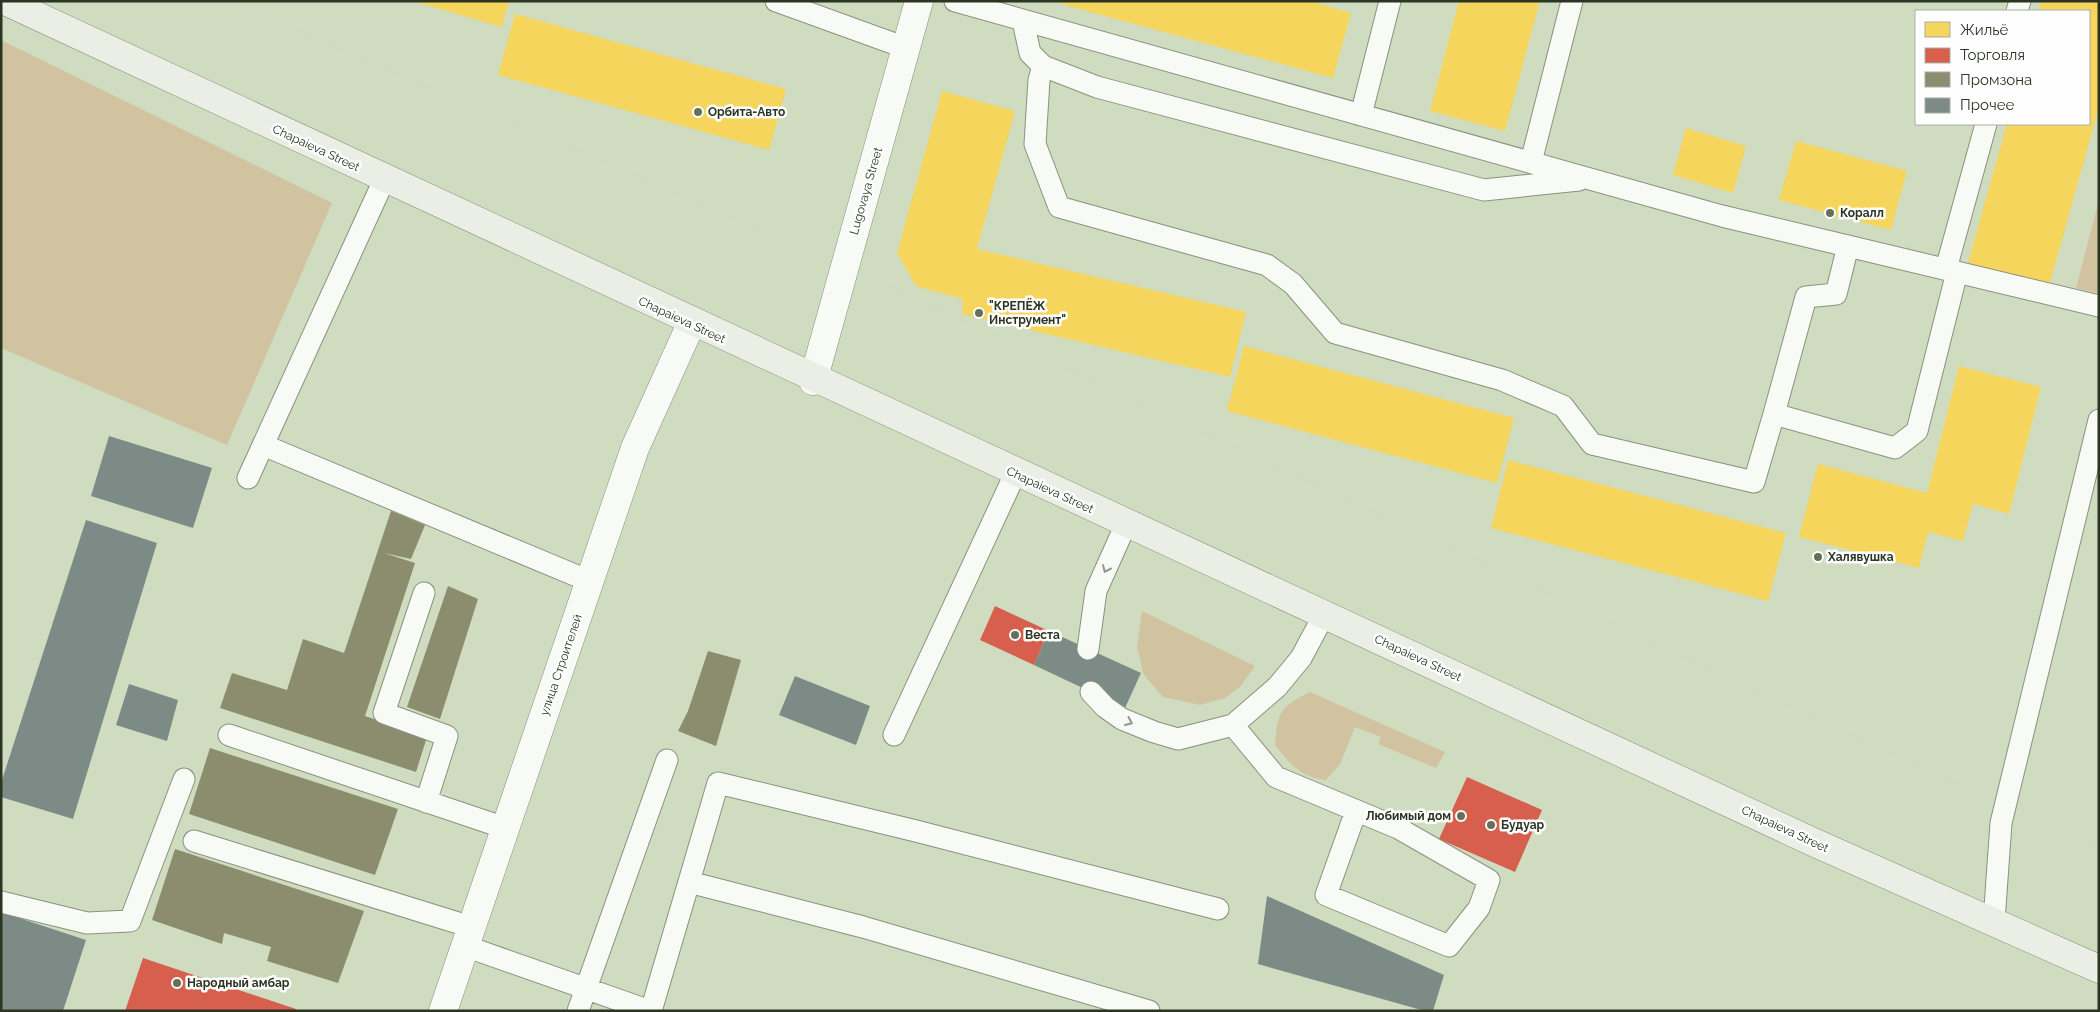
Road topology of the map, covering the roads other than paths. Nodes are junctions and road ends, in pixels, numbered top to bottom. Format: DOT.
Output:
graph roads {
  1 [pos="5,1"];
  2 [pos="776,1"];
  3 [pos="919,1"];
  4 [pos="955,1"];
  5 [pos="1390,1"];
  6 [pos="1572,1"];
  7 [pos="1023,20"];
  8 [pos="906,48"];
  9 [pos="1043,66"];
  10 [pos="1362,115"];
  11 [pos="1986,125"];
  12 [pos="1531,162"];
  13 [pos="1591,179"];
  14 [pos="384,180"];
  15 [pos="1848,246"];
  16 [pos="1952,271"];
  17 [pos="2099,306"];
  18 [pos="691,324"];
  19 [pos="812,381"];
  20 [pos="1774,414"];
  21 [pos="2099,420"];
  22 [pos="263,445"];
  23 [pos="1015,474"];
  24 [pos="248,478"];
  25 [pos="1126,524"];
  26 [pos="590,581"];
  27 [pos="424,593"];
  28 [pos="1324,615"];
  29 [pos="1088,649"];
  30 [pos="1091,692"];
  31 [pos="1232,725"];
  32 [pos="894,734"];
  33 [pos="229,736"];
  34 [pos="667,760"];
  35 [pos="184,779"];
  36 [pos="426,802"];
  37 [pos="1356,811"];
  38 [pos="505,828"];
  39 [pos="194,840"];
  40 [pos="689,882"];
  41 [pos="1,902"];
  42 [pos="1218,910"];
  43 [pos="1994,921"];
  44 [pos="468,937"];
  45 [pos="2099,969"];
  46 [pos="586,989"];
  47 [pos="442,1011"];
  48 [pos="578,1011"];
  49 [pos="651,1011"];
  50 [pos="1150,1011"];
  1 -- 14 [label="main road, Chapaieva Street"];
  2 -- 8 [label="lane"];
  3 -- 8 [label="street, Lugovaya Street"];
  4 -- 7 [label="lane"];
  5 -- 10 [label="lane"];
  6 -- 12 [label="lane"];
  7 -- 9 [label="lane"];
  7 -- 10 [label="lane"];
  8 -- 19 [label="street, Lugovaya Street"];
  9 -- 13 [label="lane"];
  9 -- 20 [label="lane"];
  10 -- 12 [label="lane"];
  11 -- 16 [label="lane"];
  12 -- 13 [label="lane"];
  13 -- 15 [label="lane"];
  14 -- 18 [label="main road, Chapaieva Street"];
  14 -- 22 [label="lane"];
  15 -- 16 [label="lane"];
  15 -- 20 [label="lane"];
  16 -- 17 [label="lane"];
  16 -- 20 [label="lane"];
  18 -- 19 [label="main road, Chapaieva Street"];
  18 -- 26 [label="street, улица Строителей"];
  19 -- 23 [label="main road, Chapaieva Street"];
  21 -- 43 [label="lane"];
  22 -- 24 [label="lane"];
  22 -- 26 [label="lane"];
  23 -- 25 [label="main road, Chapaieva Street"];
  23 -- 32 [label="lane"];
  25 -- 28 [label="main road, Chapaieva Street"];
  25 -- 29 [label="lane, one-way"];
  26 -- 38 [label="street, улица Строителей"];
  27 -- 36 [label="lane"];
  28 -- 31 [label="lane"];
  28 -- 43 [label="main road, Chapaieva Street"];
  30 -- 31 [label="lane, one-way"];
  31 -- 37 [label="lane"];
  33 -- 36 [label="lane"];
  34 -- 46 [label="lane"];
  35 -- 41 [label="lane"];
  36 -- 38 [label="lane"];
  37 -- 37 [label="lane"];
  38 -- 44 [label="street, улица Строителей"];
  39 -- 44 [label="lane"];
  40 -- 42 [label="lane"];
  40 -- 49 [label="lane"];
  40 -- 50 [label="lane"];
  43 -- 45 [label="main road, Chapaieva Street"];
  44 -- 46 [label="lane"];
  44 -- 47 [label="street, улица Строителей"];
  46 -- 48 [label="lane"];
  46 -- 49 [label="lane"];
}
